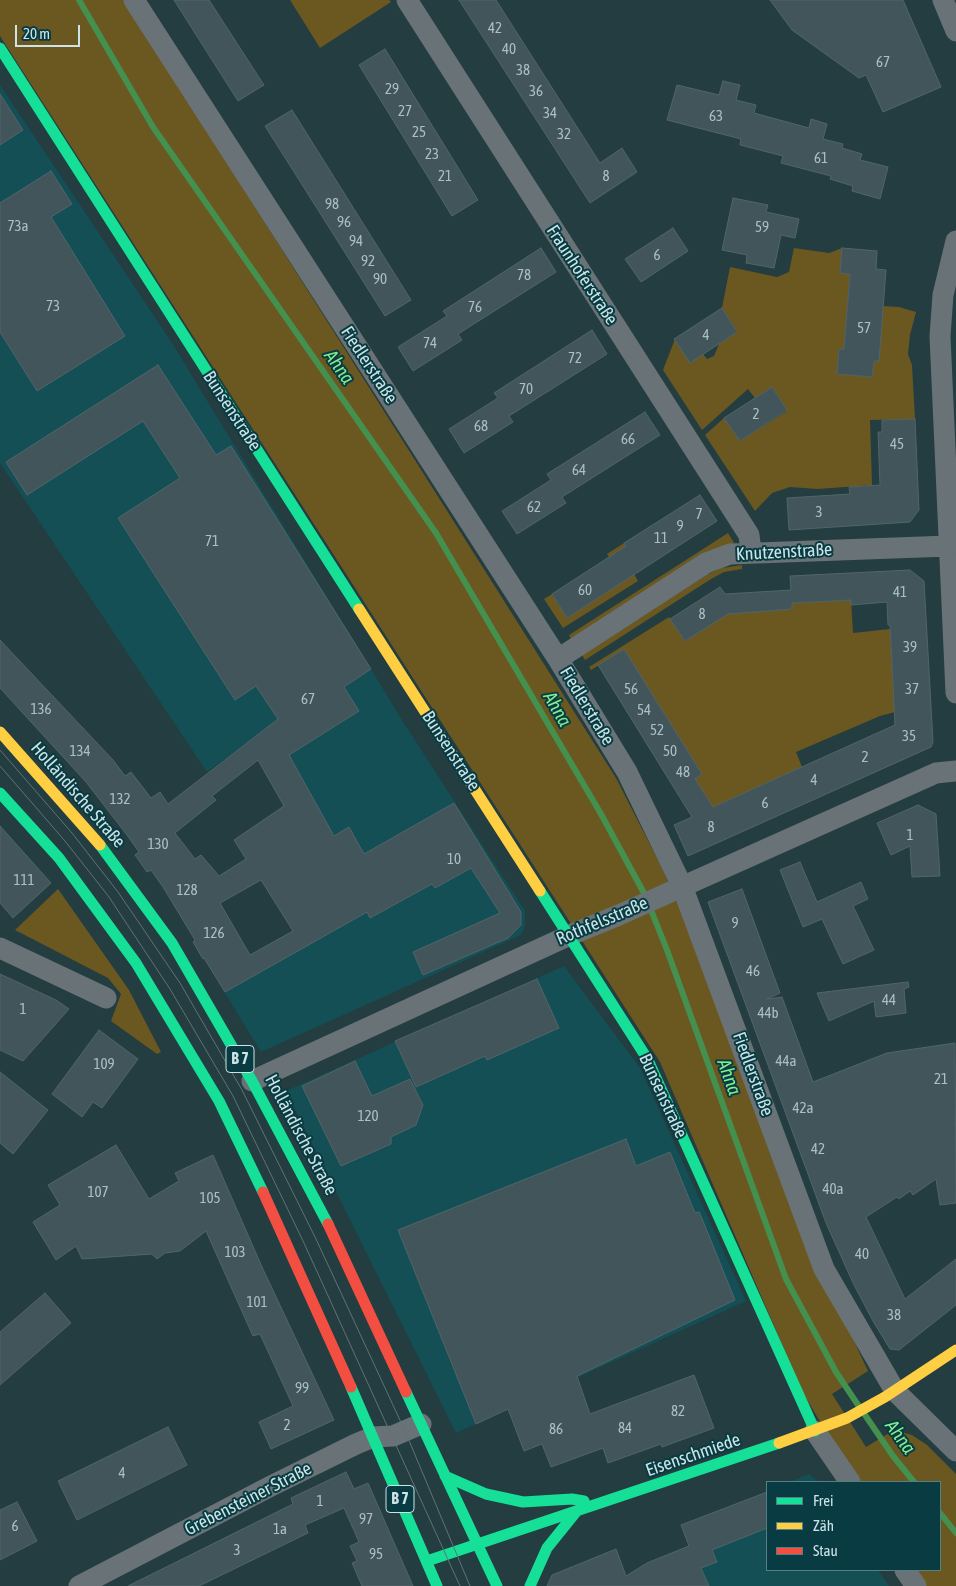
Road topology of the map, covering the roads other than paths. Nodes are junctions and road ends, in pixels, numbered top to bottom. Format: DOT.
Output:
graph roads {
  1 [pos="134,0"];
  2 [pos="407,0"];
  3 [pos="943,0"];
  4 [pos="955,26"];
  5 [pos="0,48"];
  6 [pos="956,241"];
  7 [pos="949,546"];
  8 [pos="751,552"];
  9 [pos="558,658"];
  10 [pos="956,693"];
  11 [pos="0,732"];
  12 [pos="956,771"];
  13 [pos="0,794"];
  14 [pos="676,889"];
  15 [pos="570,935"];
  16 [pos="0,948"];
  17 [pos="106,998"];
  18 [pos="252,1081"];
  19 [pos="956,1350"];
  20 [pos="890,1394"];
  21 [pos="421,1424"];
  22 [pos="815,1431"];
  23 [pos="372,1437"];
  24 [pos="956,1450"];
  25 [pos="445,1476"];
  26 [pos="849,1481"];
  27 [pos="603,1504"];
  28 [pos="576,1512"];
  29 [pos="476,1544"];
  30 [pos="427,1560"];
  31 [pos="906,1571"];
  32 [pos="79,1586"];
  33 [pos="437,1586"];
  34 [pos="497,1586"];
  35 [pos="530,1586"];
  36 [pos="916,1586"];
  1 -- 9 [label="street, Fiedlerstraße"];
  2 -- 8 [label="street, Fraunhoferstraße"];
  3 -- 4 [label="street"];
  5 -- 15 [label="street, Bunsenstraße"];
  6 -- 7 [label="street"];
  7 -- 8 [label="street, Knutzenstraße"];
  7 -- 10 [label="street"];
  8 -- 9 [label="street, Knutzenstraße"];
  9 -- 14 [label="street, Fiedlerstraße"];
  11 -- 18 [label="street, Holländische Straße / B 7"];
  12 -- 14 [label="street, Rothfelsstraße"];
  13 -- 23 [label="street, B 7"];
  14 -- 15 [label="street, Rothfelsstraße"];
  14 -- 20 [label="street, Fiedlerstraße"];
  15 -- 18 [label="street, Rothfelsstraße"];
  15 -- 22 [label="street, Bunsenstraße"];
  16 -- 17 [label="street"];
  18 -- 21 [label="street, Holländische Straße / B 7"];
  19 -- 20 [label="street, Eisenschmiede"];
  20 -- 22 [label="street, Eisenschmiede"];
  20 -- 24 [label="street, Fiedlerstraße"];
  21 -- 23 [label="street, Grebensteiner Straße"];
  21 -- 25 [label="street, Holländische Straße / B 7"];
  22 -- 26 [label="street, Bunsenstraße"];
  22 -- 27 [label="street, Eisenschmiede"];
  23 -- 30 [label="street, B 7"];
  23 -- 32 [label="street, Grebensteiner Straße"];
  25 -- 27 [label="street"];
  25 -- 29 [label="street, Holländische Straße / B 7"];
  27 -- 28 [label="street, Eisenschmiede"];
  28 -- 29 [label="street, Eisenschmiede"];
  28 -- 35 [label="street"];
  29 -- 30 [label="street, Eisenschmiede"];
  29 -- 34 [label="street, B 7"];
  30 -- 33 [label="street, B 7"];
  31 -- 36 [label="street"];
}
